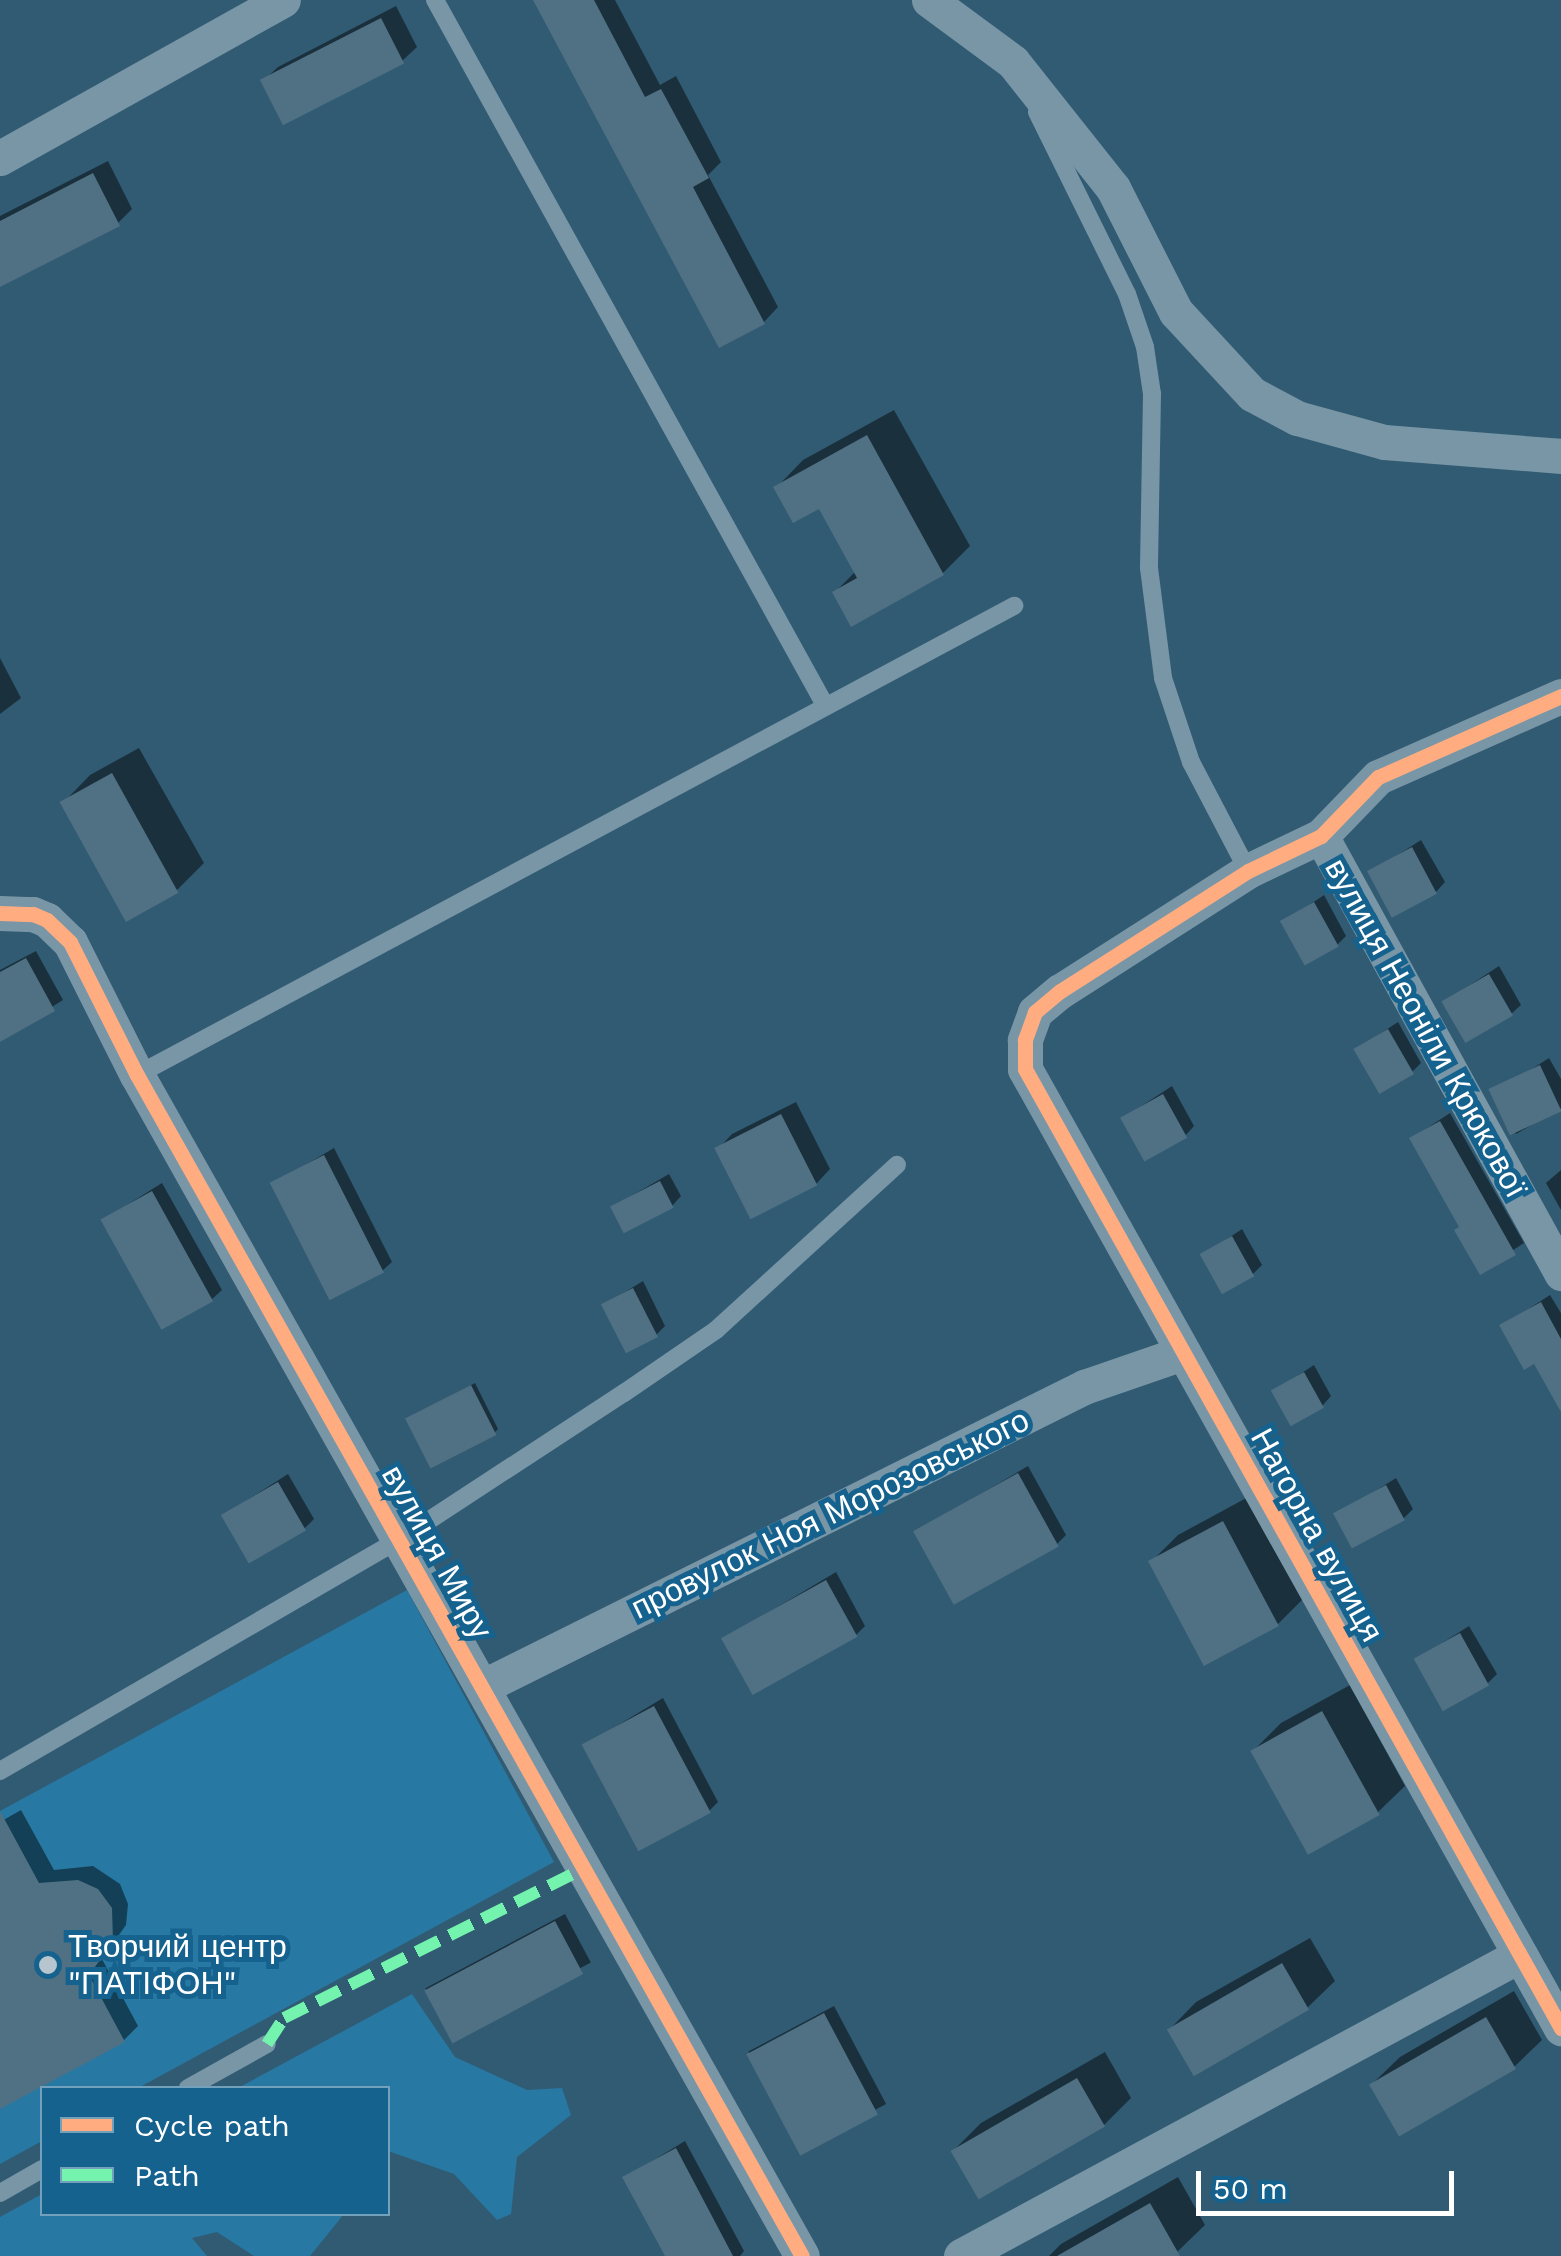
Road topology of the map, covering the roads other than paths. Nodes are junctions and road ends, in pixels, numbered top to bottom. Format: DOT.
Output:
graph roads {
  1 [pos="284,0"];
  2 [pos="435,0"];
  3 [pos="929,0"];
  4 [pos="1013,62"];
  5 [pos="0,158"];
  6 [pos="1561,456"];
  7 [pos="1014,606"];
  8 [pos="1561,696"];
  9 [pos="825,705"];
  10 [pos="1320,836"];
  11 [pos="1248,871"];
  12 [pos="0,913"];
  13 [pos="138,1074"];
  14 [pos="897,1165"];
  15 [pos="1561,1273"];
  16 [pos="1183,1353"];
  17 [pos="399,1540"];
  18 [pos="482,1687"];
  19 [pos="0,1771"];
  20 [pos="1520,1955"];
  21 [pos="1561,2028"];
  22 [pos="267,2044"];
  23 [pos="192,2086"];
  24 [pos="40,2171"];
  25 [pos="1,2190"];
  26 [pos="802,2256"];
  27 [pos="962,2256"];
  1 -- 5 [label="street"];
  2 -- 9 [label="lane"];
  3 -- 4 [label="street"];
  4 -- 6 [label="street"];
  4 -- 11 [label="lane"];
  7 -- 9 [label="lane"];
  8 -- 10 [label="street"];
  9 -- 13 [label="lane"];
  10 -- 11 [label="street"];
  10 -- 15 [label="street, вулиця Неоніли Крюкової"];
  11 -- 16 [label="street, Нагорна вулиця"];
  12 -- 13 [label="street, вулиця Миру"];
  13 -- 17 [label="street, вулиця Миру"];
  14 -- 17 [label="lane"];
  16 -- 18 [label="street, провулок Ноя Морозовського"];
  16 -- 20 [label="street, Нагорна вулиця"];
  17 -- 18 [label="street, вулиця Миру"];
  17 -- 19 [label="lane"];
  18 -- 26 [label="street, вулиця Миру"];
  20 -- 21 [label="street, Нагорна вулиця"];
  20 -- 27 [label="street"];
  22 -- 23 [label="lane"];
  24 -- 25 [label="lane"];
}
